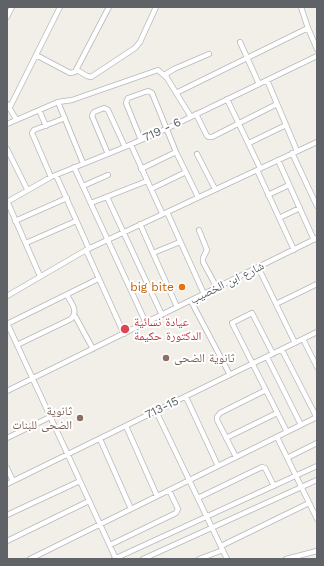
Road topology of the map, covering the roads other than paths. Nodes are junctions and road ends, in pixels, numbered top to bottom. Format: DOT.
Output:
graph roads {
  1 [pos="12,7"];
  2 [pos="60,7"];
  3 [pos="109,7"];
  4 [pos="156,7"];
  5 [pos="301,7"];
  6 [pos="7,17"];
  7 [pos="308,28"];
  8 [pos="240,42"];
  9 [pos="317,49"];
  10 [pos="208,54"];
  11 [pos="36,55"];
  12 [pos="317,56"];
  13 [pos="247,58"];
  14 [pos="77,70"];
  15 [pos="167,78"];
  16 [pos="267,80"];
  17 [pos="259,84"];
  18 [pos="176,93"];
  19 [pos="227,99"];
  20 [pos="58,102"];
  21 [pos="277,104"];
  22 [pos="8,106"];
  23 [pos="39,110"];
  24 [pos="193,116"];
  25 [pos="65,118"];
  26 [pos="16,119"];
  27 [pos="239,123"];
  28 [pos="7,124"];
  29 [pos="286,125"];
  30 [pos="46,126"];
  31 [pos="166,129"];
  32 [pos="141,140"];
  33 [pos="317,142"];
  34 [pos="249,143"];
  35 [pos="131,145"];
  36 [pos="125,147"];
  37 [pos="7,149"];
  38 [pos="176,152"];
  39 [pos="295,152"];
  40 [pos="108,154"];
  41 [pos="197,154"];
  42 [pos="278,160"];
  43 [pos="83,163"];
  44 [pos="74,167"];
  45 [pos="141,169"];
  46 [pos="258,169"];
  47 [pos="186,172"];
  48 [pos="108,175"];
  49 [pos="53,176"];
  50 [pos="147,181"];
  51 [pos="289,185"];
  52 [pos="83,186"];
  53 [pos="27,189"];
  54 [pos="151,189"];
  55 [pos="215,189"];
  56 [pos="317,189"];
  57 [pos="311,192"];
  58 [pos="268,194"];
  59 [pos="107,197"];
  60 [pos="198,197"];
  61 [pos="66,198"];
  62 [pos="7,202"];
  63 [pos="91,203"];
  64 [pos="317,206"];
  65 [pos="300,208"];
  66 [pos="164,212"];
  67 [pos="279,218"];
  68 [pos="15,221"];
  69 [pos="76,221"];
  70 [pos="140,224"];
  71 [pos="199,230"];
  72 [pos="124,232"];
  73 [pos="316,239"];
  74 [pos="107,240"];
  75 [pos="180,242"];
  76 [pos="26,243"];
  77 [pos="87,250"];
  78 [pos="294,250"];
  79 [pos="152,254"];
  80 [pos="258,267"];
  81 [pos="40,276"];
  82 [pos="98,279"];
  83 [pos="317,284"];
  84 [pos="217,288"];
  85 [pos="204,294"];
  86 [pos="67,295"];
  87 [pos="7,296"];
  88 [pos="191,301"];
  89 [pos="276,304"];
  90 [pos="177,308"];
  91 [pos="162,315"];
  92 [pos="75,316"];
  93 [pos="146,323"];
  94 [pos="7,324"];
  95 [pos="317,332"];
  96 [pos="124,334"];
  97 [pos="303,339"];
  98 [pos="295,343"];
  99 [pos="17,345"];
  100 [pos="93,349"];
  101 [pos="282,350"];
  102 [pos="273,354"];
  103 [pos="267,357"];
  104 [pos="253,364"];
  105 [pos="317,367"];
  106 [pos="230,375"];
  107 [pos="32,379"];
  108 [pos="266,390"];
  109 [pos="7,391"];
  110 [pos="186,397"];
  111 [pos="156,411"];
  112 [pos="277,413"];
  113 [pos="50,417"];
  114 [pos="317,418"];
  115 [pos="301,425"];
  116 [pos="126,426"];
  117 [pos="287,432"];
  118 [pos="277,437"];
  119 [pos="7,438"];
  120 [pos="226,438"];
  121 [pos="100,439"];
  122 [pos="317,443"];
  123 [pos="68,455"];
  124 [pos="236,457"];
  125 [pos="287,458"];
  126 [pos="218,466"];
  127 [pos="317,466"];
  128 [pos="7,468"];
  129 [pos="296,476"];
  130 [pos="189,480"];
  131 [pos="317,480"];
  132 [pos="13,481"];
  133 [pos="80,481"];
  134 [pos="7,484"];
  135 [pos="274,486"];
  136 [pos="302,487"];
  137 [pos="169,490"];
  138 [pos="157,496"];
  139 [pos="198,498"];
  140 [pos="89,501"];
  141 [pos="309,503"];
  142 [pos="317,505"];
  143 [pos="312,508"];
  144 [pos="131,509"];
  145 [pos="7,515"];
  146 [pos="207,517"];
  147 [pos="317,519"];
  148 [pos="100,524"];
  149 [pos="212,528"];
  150 [pos="7,540"];
  151 [pos="110,545"];
  152 [pos="222,548"];
  153 [pos="317,550"];
  154 [pos="30,559"];
  155 [pos="115,559"];
  156 [pos="143,559"];
  157 [pos="199,559"];
  158 [pos="227,559"];
  159 [pos="286,559"];
  1 -- 6 [label="street"];
  2 -- 11 [label="street"];
  3 -- 14 [label="street"];
  4 -- 14 [label="street"];
  5 -- 7 [label="street"];
  7 -- 9 [label="street"];
  7 -- 13 [label="street"];
  8 -- 13 [label="street"];
  10 -- 15 [label="street"];
  11 -- 14 [label="street"];
  11 -- 22 [label="street"];
  12 -- 16 [label="street, 719 - 6"];
  13 -- 17 [label="street"];
  13 -- 18 [label="street"];
  15 -- 18 [label="street"];
  15 -- 20 [label="street"];
  16 -- 17 [label="street, 719 - 6"];
  16 -- 21 [label="street"];
  17 -- 19 [label="street, 719 - 6"];
  18 -- 24 [label="street"];
  19 -- 24 [label="street, 719 - 6"];
  19 -- 27 [label="street"];
  20 -- 23 [label="street"];
  20 -- 25 [label="street"];
  21 -- 27 [label="street"];
  21 -- 29 [label="street"];
  22 -- 26 [label="street"];
  23 -- 26 [label="street"];
  23 -- 30 [label="street"];
  24 -- 27 [label="street"];
  24 -- 31 [label="street, 719 - 6"];
  25 -- 30 [label="street"];
  25 -- 43 [label="street"];
  26 -- 28 [label="street"];
  27 -- 34 [label="street"];
  29 -- 34 [label="street"];
  29 -- 39 [label="street"];
  30 -- 49 [label="street"];
  31 -- 32 [label="street, 719 - 6"];
  31 -- 32 [label="street"];
  31 -- 38 [label="street"];
  32 -- 35 [label="street, 719 - 6"];
  33 -- 39 [label="street"];
  34 -- 46 [label="street"];
  35 -- 36 [label="street, 719 - 6"];
  35 -- 45 [label="street"];
  36 -- 40 [label="street, 719 - 6"];
  36 -- 40 [label="street"];
  37 -- 53 [label="street"];
  38 -- 45 [label="street"];
  38 -- 47 [label="street"];
  39 -- 42 [label="street"];
  39 -- 57 [label="street"];
  40 -- 43 [label="street, 719 - 6"];
  41 -- 55 [label="street"];
  42 -- 46 [label="street"];
  42 -- 51 [label="street"];
  43 -- 44 [label="street, 719 - 6"];
  44 -- 49 [label="street, 719 - 6"];
  44 -- 52 [label="street"];
  45 -- 50 [label="street"];
  46 -- 55 [label="street"];
  46 -- 58 [label="street"];
  47 -- 54 [label="street"];
  47 -- 60 [label="street"];
  48 -- 52 [label="street"];
  49 -- 53 [label="street, 719 - 6"];
  49 -- 61 [label="street"];
  50 -- 54 [label="street"];
  50 -- 59 [label="street"];
  51 -- 58 [label="street"];
  51 -- 65 [label="street"];
  52 -- 63 [label="street"];
  53 -- 62 [label="street, 719 - 6"];
  54 -- 66 [label="street"];
  55 -- 60 [label="street"];
  56 -- 57 [label="street"];
  57 -- 64 [label="street"];
  58 -- 67 [label="street"];
  59 -- 63 [label="street"];
  59 -- 72 [label="street"];
  60 -- 66 [label="street"];
  61 -- 68 [label="street"];
  61 -- 69 [label="street"];
  62 -- 68 [label="street"];
  63 -- 74 [label="street"];
  65 -- 67 [label="street"];
  65 -- 73 [label="street"];
  66 -- 70 [label="street"];
  66 -- 75 [label="street"];
  67 -- 78 [label="street"];
  68 -- 76 [label="street"];
  69 -- 76 [label="street"];
  69 -- 77 [label="street"];
  70 -- 72 [label="street"];
  70 -- 79 [label="street"];
  71 -- 84 [label="street"];
  72 -- 74 [label="street"];
  72 -- 91 [label="street"];
  73 -- 78 [label="street, شارع ابن الخصيب"];
  74 -- 77 [label="street"];
  74 -- 93 [label="street"];
  75 -- 79 [label="street"];
  75 -- 85 [label="street"];
  76 -- 81 [label="street"];
  77 -- 81 [label="street"];
  77 -- 82 [label="street"];
  78 -- 80 [label="street, شارع ابن الخصيب"];
  79 -- 90 [label="street"];
  80 -- 84 [label="street, شارع ابن الخصيب"];
  80 -- 89 [label="street"];
  81 -- 87 [label="street"];
  82 -- 86 [label="street"];
  82 -- 96 [label="street"];
  83 -- 89 [label="street"];
  84 -- 85 [label="street, شارع ابن الخصيب"];
  85 -- 88 [label="street, شارع ابن الخصيب"];
  86 -- 92 [label="street"];
  86 -- 94 [label="street"];
  88 -- 90 [label="street, شارع ابن الخصيب"];
  88 -- 106 [label="street"];
  89 -- 98 [label="street"];
  90 -- 91 [label="street, شارع ابن الخصيب"];
  91 -- 93 [label="street, شارع ابن الخصيب"];
  92 -- 99 [label="street"];
  92 -- 100 [label="street"];
  93 -- 96 [label="street, شارع ابن الخصيب"];
  94 -- 99 [label="street"];
  95 -- 97 [label="street, 713-15"];
  96 -- 100 [label="street, شارع ابن الخصيب"];
  97 -- 98 [label="street, 713-15"];
  97 -- 105 [label="street"];
  98 -- 101 [label="street, 713-15"];
  99 -- 107 [label="street"];
  100 -- 107 [label="street, شارع ابن الخصيب"];
  101 -- 102 [label="street, 713-15"];
  101 -- 114 [label="street"];
  102 -- 103 [label="street, 713-15"];
  102 -- 104 [label="street"];
  103 -- 104 [label="street, 713-15"];
  103 -- 115 [label="street"];
  104 -- 106 [label="street, 713-15"];
  104 -- 108 [label="street"];
  106 -- 110 [label="street, 713-15"];
  107 -- 109 [label="street, شارع ابن الخصيب"];
  107 -- 113 [label="street"];
  108 -- 112 [label="street"];
  108 -- 120 [label="street"];
  110 -- 111 [label="street, 713-15"];
  110 -- 126 [label="street"];
  111 -- 116 [label="street, 713-15"];
  111 -- 130 [label="street"];
  112 -- 117 [label="street"];
  112 -- 120 [label="street"];
  113 -- 119 [label="street"];
  113 -- 123 [label="street"];
  114 -- 115 [label="street"];
  115 -- 117 [label="street"];
  116 -- 121 [label="street, 713-15"];
  116 -- 138 [label="street"];
  117 -- 118 [label="street"];
  118 -- 124 [label="street"];
  118 -- 125 [label="street"];
  120 -- 124 [label="street"];
  121 -- 123 [label="street, 713-15"];
  121 -- 144 [label="street"];
  122 -- 125 [label="street"];
  123 -- 132 [label="street, 713-15"];
  123 -- 133 [label="street"];
  124 -- 126 [label="street"];
  125 -- 129 [label="street"];
  126 -- 130 [label="street"];
  127 -- 129 [label="street"];
  128 -- 132 [label="street"];
  129 -- 135 [label="street"];
  129 -- 136 [label="street"];
  130 -- 137 [label="street"];
  130 -- 139 [label="street"];
  131 -- 136 [label="street"];
  132 -- 134 [label="street, 713-15"];
  133 -- 140 [label="street"];
  133 -- 145 [label="street"];
  135 -- 139 [label="street"];
  135 -- 146 [label="street"];
  136 -- 141 [label="street"];
  136 -- 149 [label="street"];
  137 -- 138 [label="street"];
  137 -- 151 [label="street"];
  138 -- 144 [label="street"];
  139 -- 146 [label="street"];
  140 -- 148 [label="street"];
  140 -- 150 [label="street"];
  141 -- 143 [label="street"];
  141 -- 152 [label="street"];
  142 -- 143 [label="street"];
  143 -- 147 [label="street"];
  144 -- 148 [label="street"];
  146 -- 149 [label="street"];
  146 -- 155 [label="street"];
  148 -- 151 [label="street"];
  148 -- 154 [label="street"];
  149 -- 152 [label="street"];
  149 -- 156 [label="street"];
  151 -- 155 [label="street"];
  152 -- 157 [label="street"];
  152 -- 158 [label="street"];
  153 -- 159 [label="street"];
}
